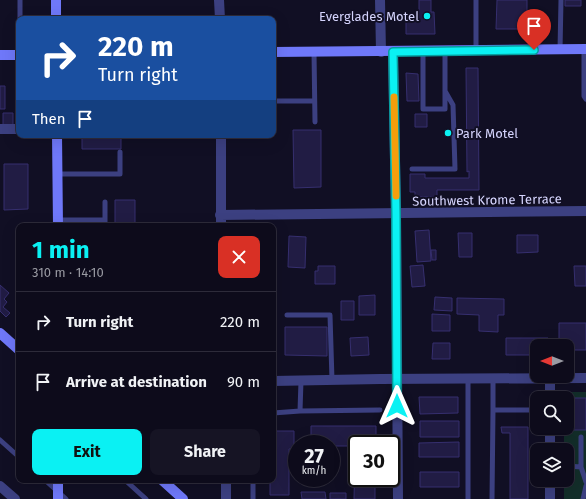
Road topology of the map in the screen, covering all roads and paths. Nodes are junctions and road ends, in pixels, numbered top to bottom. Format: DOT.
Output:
graph roads {
  1 [pos="20,0"];
  2 [pos="56,0"];
  3 [pos="219,0"];
  4 [pos="380,0"];
  5 [pos="476,0"];
  6 [pos="561,0"];
  7 [pos="20,16"];
  8 [pos="56,16"];
  9 [pos="220,16"];
  10 [pos="585,49"];
  11 [pos="560,50"];
  12 [pos="423,51"];
  13 [pos="445,51"];
  14 [pos="476,51"];
  15 [pos="276,52"];
  16 [pos="314,52"];
  17 [pos="382,52"];
  18 [pos="393,52"];
  19 [pos="0,55"];
  20 [pos="16,55"];
  21 [pos="445,90"];
  22 [pos="586,99"];
  23 [pos="276,101"];
  24 [pos="314,101"];
  25 [pos="314,122"];
  26 [pos="0,129"];
  27 [pos="16,129"];
  28 [pos="57,138"];
  29 [pos="221,138"];
  30 [pos="120,152"];
  31 [pos="412,169"];
  32 [pos="57,174"];
  33 [pos="105,202"];
  34 [pos="586,211"];
  35 [pos="396,214"];
  36 [pos="220,215"];
  37 [pos="58,223"];
  38 [pos="105,223"];
  39 [pos="221,223"];
  40 [pos="287,315"];
  41 [pos="0,333"];
  42 [pos="16,347"];
  43 [pos="530,378"];
  44 [pos="574,378"];
  45 [pos="586,378"];
  46 [pos="397,379"];
  47 [pos="468,379"];
  48 [pos="493,379"];
  49 [pos="301,380"];
  50 [pos="332,380"];
  51 [pos="276,381"];
  52 [pos="380,410"];
  53 [pos="493,410"];
  54 [pos="530,410"];
  55 [pos="300,411"];
  56 [pos="276,413"];
  57 [pos="581,437"];
  58 [pos="0,440"];
  59 [pos="16,454"];
  60 [pos="574,466"];
  61 [pos="581,467"];
  62 [pos="586,482"];
  63 [pos="48,483"];
  64 [pos="58,483"];
  65 [pos="128,483"];
  66 [pos="165,483"];
  67 [pos="226,483"];
  68 [pos="253,483"];
  69 [pos="0,486"];
  70 [pos="586,486"];
  71 [pos="550,487"];
  72 [pos="58,495"];
  73 [pos="15,499"];
  74 [pos="66,499"];
  75 [pos="146,499"];
  76 [pos="183,499"];
  77 [pos="226,499"];
  78 [pos="253,499"];
  79 [pos="398,499"];
  80 [pos="468,499"];
  81 [pos="492,499"];
  82 [pos="550,499"];
  83 [pos="583,499"];
  1 -- 7 [label="lane"];
  2 -- 8 [label="main road"];
  3 -- 9 [label="street"];
  4 -- 17 [label="street"];
  5 -- 14 [label="lane"];
  6 -- 11 [label="lane"];
  10 -- 11 [label="main road"];
  10 -- 22 [label="lane"];
  11 -- 14 [label="main road"];
  12 -- 13 [label="main road"];
  12 -- 18 [label="main road"];
  12 -- 21 [label="lane"];
  13 -- 14 [label="main road"];
  13 -- 21 [label="lane"];
  15 -- 16 [label="main road"];
  16 -- 17 [label="main road"];
  16 -- 24 [label="lane"];
  17 -- 18 [label="main road"];
  18 -- 35 [label="street"];
  19 -- 20 [label="main road"];
  21 -- 31 [label="lane"];
  23 -- 24 [label="lane"];
  24 -- 25 [label="lane"];
  26 -- 27 [label="street"];
  28 -- 32 [label="main road"];
  29 -- 36 [label="street"];
  30 -- 32 [label="lane"];
  32 -- 37 [label="main road"];
  33 -- 38 [label="lane"];
  34 -- 35 [label="street, Southwest Krome Terrace"];
  35 -- 36 [label="street, Southwest Krome Terrace"];
  35 -- 46 [label="street"];
  36 -- 39 [label="street"];
  37 -- 38 [label="lane"];
  40 -- 50 [label="lane"];
  41 -- 42 [label="main road"];
  43 -- 48 [label="street"];
  44 -- 45 [label="street"];
  46 -- 47 [label="street"];
  46 -- 50 [label="street"];
  46 -- 79 [label="street"];
  47 -- 48 [label="street"];
  47 -- 80 [label="lane"];
  48 -- 53 [label="lane"];
  49 -- 50 [label="street"];
  49 -- 51 [label="street"];
  49 -- 55 [label="lane"];
  52 -- 55 [label="lane"];
  53 -- 54 [label="lane"];
  53 -- 81 [label="lane"];
  55 -- 56 [label="lane"];
  57 -- 61 [label="lane"];
  58 -- 59 [label="lane"];
  60 -- 61 [label="lane"];
  61 -- 62 [label="lane"];
  63 -- 72 [label="lane"];
  64 -- 72 [label="main road"];
  65 -- 75 [label="lane"];
  66 -- 76 [label="main road"];
  67 -- 77 [label="street"];
  68 -- 78 [label="lane"];
  69 -- 73 [label="street"];
  70 -- 83 [label="lane"];
  71 -- 82 [label="street"];
  72 -- 74 [label="lane"];
}
